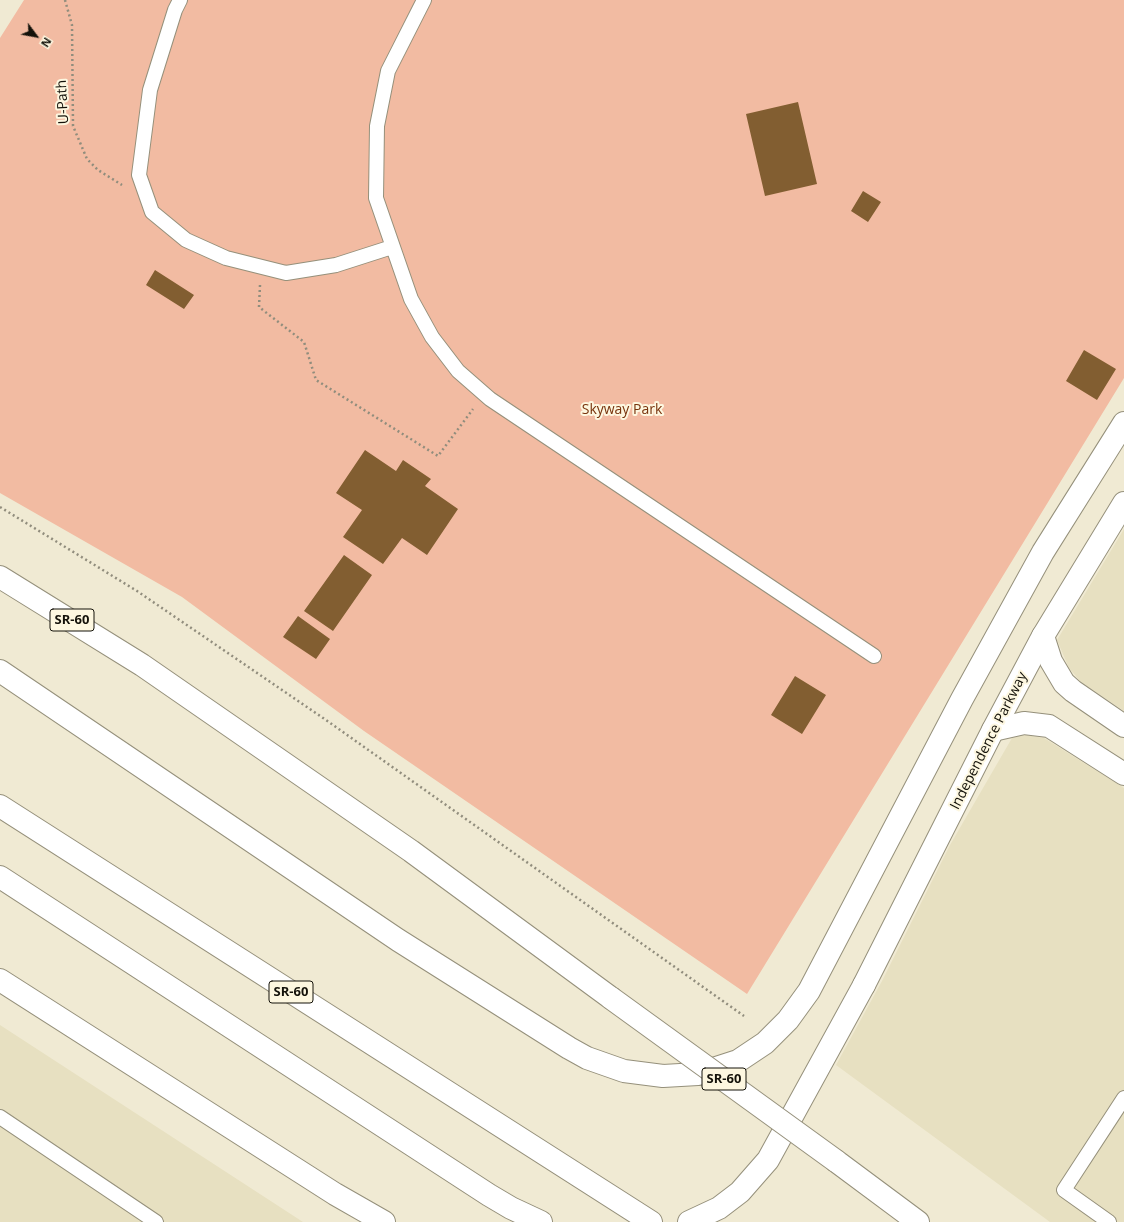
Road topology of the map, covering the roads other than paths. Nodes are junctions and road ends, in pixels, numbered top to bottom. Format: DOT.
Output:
graph roads {
  1 [pos="180,0"];
  2 [pos="424,0"];
  3 [pos="392,247"];
  4 [pos="1124,424"];
  5 [pos="1124,503"];
  6 [pos="0,577"];
  7 [pos="1043,636"];
  8 [pos="874,656"];
  9 [pos="0,671"];
  10 [pos="1124,726"];
  11 [pos="993,730"];
  12 [pos="1124,774"];
  13 [pos="0,806"];
  14 [pos="0,878"];
  15 [pos="0,980"];
  16 [pos="1124,1098"];
  17 [pos="0,1117"];
  18 [pos="156,1222"];
  19 [pos="384,1222"];
  20 [pos="541,1222"];
  21 [pos="651,1222"];
  22 [pos="689,1222"];
  23 [pos="918,1222"];
  24 [pos="1109,1222"];
  1 -- 3 [label="lane"];
  2 -- 3 [label="lane"];
  3 -- 8 [label="lane"];
  4 -- 9 [label="main road"];
  5 -- 7 [label="main road, Independence Parkway"];
  6 -- 23 [label="main road, SR-60 / SR-60, bridge"];
  7 -- 10 [label="main road"];
  7 -- 11 [label="main road, Independence Parkway"];
  11 -- 12 [label="main road"];
  11 -- 22 [label="main road, Independence Parkway"];
  13 -- 21 [label="main road, SR-60 / SR-60"];
  14 -- 20 [label="main road"];
  15 -- 19 [label="main road"];
  16 -- 24 [label="lane"];
  17 -- 18 [label="lane"];
}
